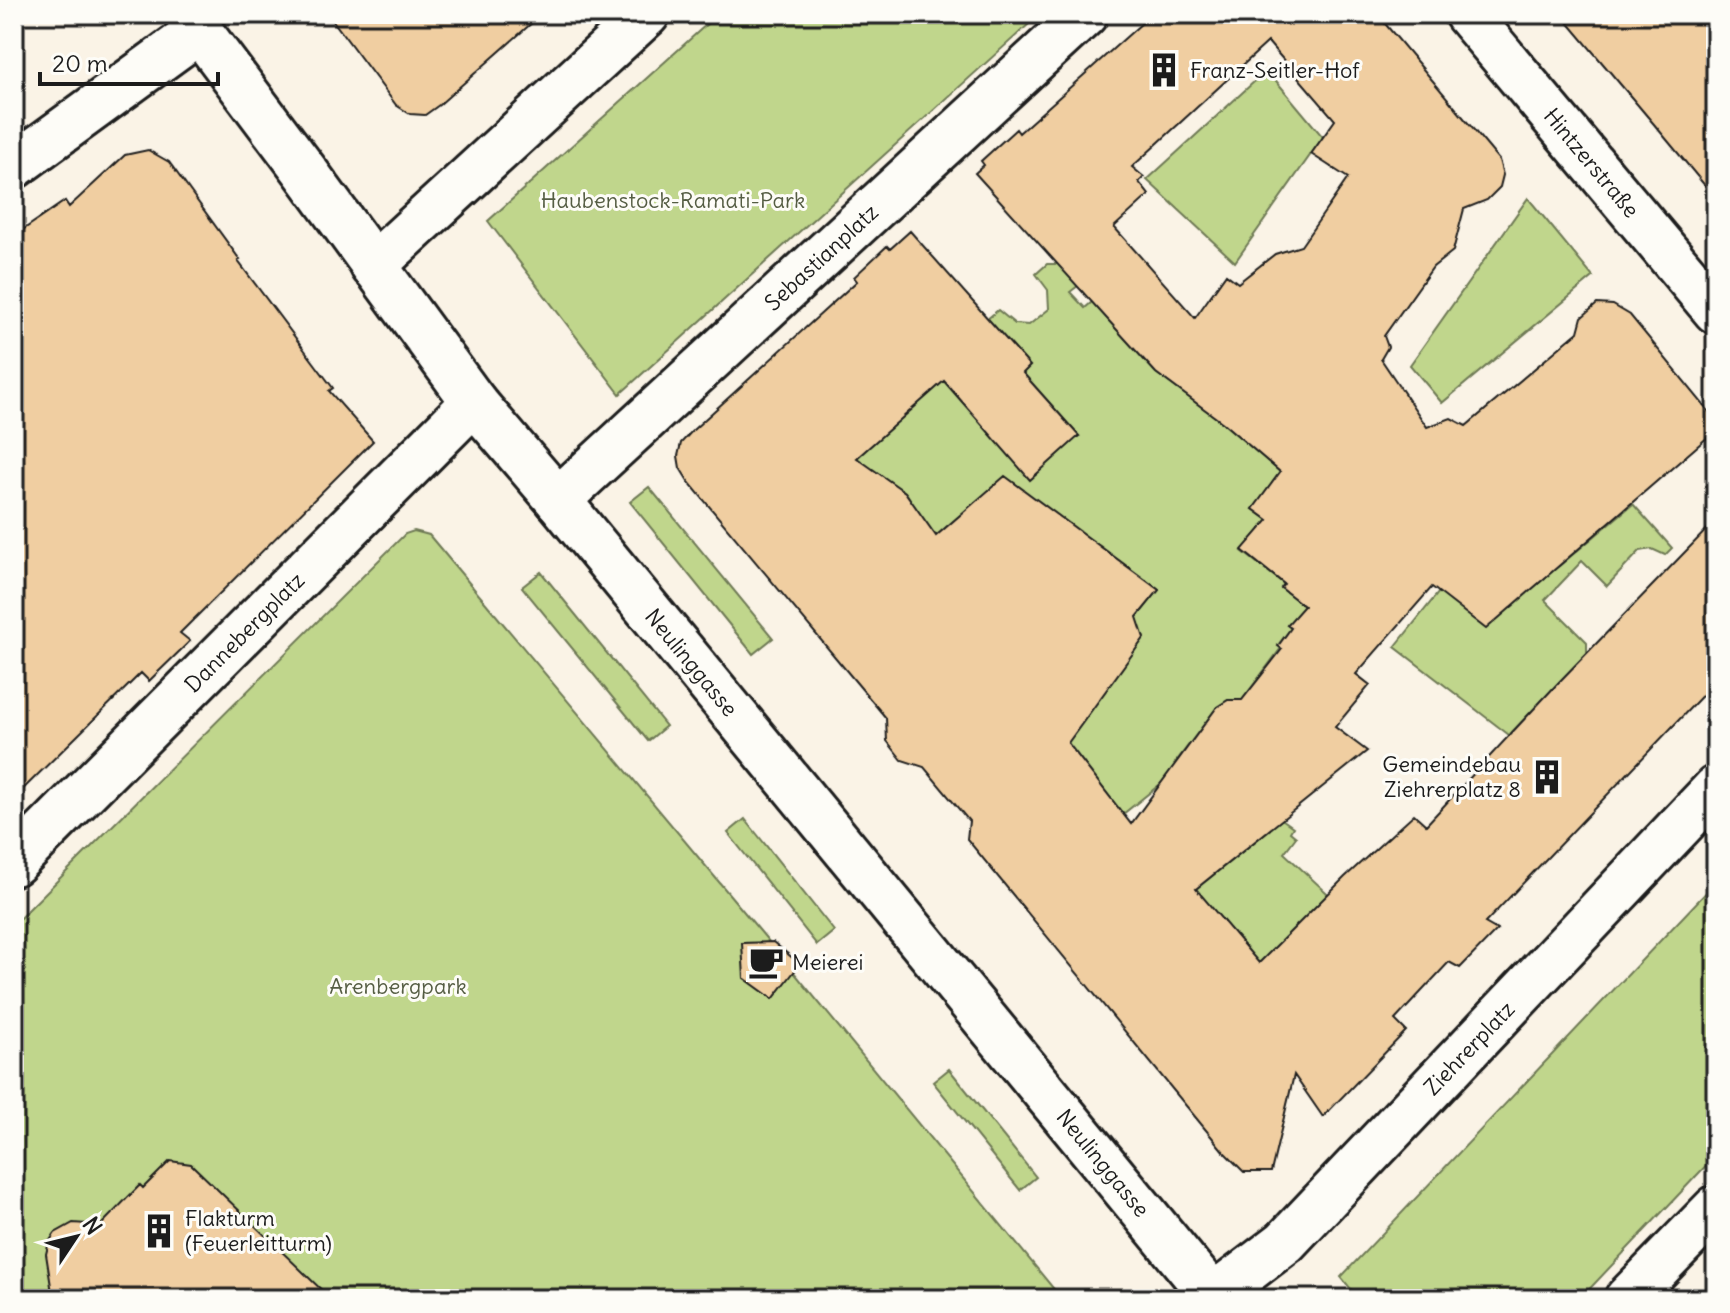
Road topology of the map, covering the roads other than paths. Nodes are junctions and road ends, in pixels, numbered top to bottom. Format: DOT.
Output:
graph roads {
  1 [pos="647,14"];
  2 [pos="1085,14"];
  3 [pos="1467,14"];
  4 [pos="193,22"];
  5 [pos="14,166"];
  6 [pos="373,266"];
  7 [pos="1716,311"];
  8 [pos="474,402"];
  9 [pos="558,500"];
  10 [pos="1716,788"];
  11 [pos="14,863"];
  12 [pos="1716,1208"];
  13 [pos="1214,1298"];
  14 [pos="1627,1299"];
  1 -- 6 [label="street"];
  2 -- 9 [label="street, Sebastianplatz"];
  3 -- 7 [label="street, Hintzerstraße"];
  4 -- 5 [label="street"];
  4 -- 6 [label="street, Neulinggasse"];
  6 -- 8 [label="street, Neulinggasse"];
  8 -- 9 [label="street, Neulinggasse"];
  8 -- 11 [label="street, Dannebergplatz"];
  9 -- 13 [label="street, Neulinggasse"];
  10 -- 13 [label="street, Ziehrerplatz"];
  12 -- 14 [label="street"];
}
